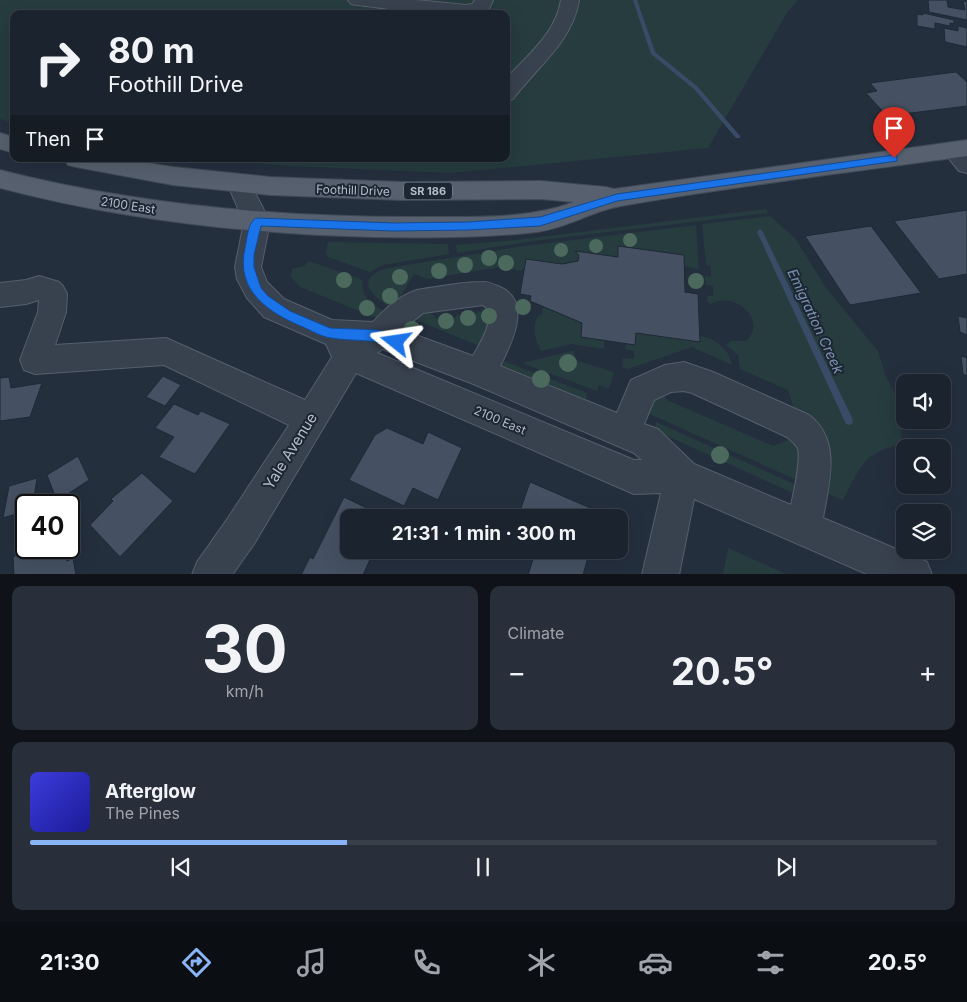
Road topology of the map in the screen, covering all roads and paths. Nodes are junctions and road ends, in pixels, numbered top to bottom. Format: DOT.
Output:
graph roads {
  1 [pos="357,0"];
  2 [pos="570,0"];
  3 [pos="484,6"];
  4 [pos="510,89"];
  5 [pos="962,155"];
  6 [pos="93,162"];
  7 [pos="0,179"];
  8 [pos="239,183"];
  9 [pos="617,197"];
  10 [pos="257,222"];
  11 [pos="13,294"];
  12 [pos="379,335"];
  13 [pos="340,345"];
  14 [pos="480,372"];
  15 [pos="310,419"];
  16 [pos="625,432"];
  17 [pos="682,476"];
  18 [pos="804,528"];
  19 [pos="210,574"];
  20 [pos="660,574"];
  21 [pos="914,574"];
  1 -- 3 [label="street"];
  2 -- 4 [label="street"];
  5 -- 9 [label="main road, Foothill Drive / SR 186"];
  6 -- 8 [label="main road, SR 186"];
  7 -- 10 [label="main road, 2100 East / SR 186"];
  8 -- 9 [label="main road, Foothill Drive / SR 186"];
  8 -- 10 [label="street"];
  9 -- 10 [label="main road, Foothill Drive / SR 186"];
  10 -- 13 [label="street, 2100 East"];
  11 -- 15 [label="street"];
  12 -- 13 [label="street, Yale Avenue"];
  12 -- 14 [label="street, 2100 East"];
  12 -- 14 [label="street, Yale Avenue"];
  13 -- 15 [label="street, Yale Avenue"];
  13 -- 17 [label="street, 2100 East"];
  14 -- 16 [label="street, 2100 East"];
  15 -- 19 [label="street, Yale Avenue"];
  16 -- 17 [label="street, 2100 East"];
  16 -- 18 [label="street"];
  17 -- 18 [label="street, 2100 East"];
  17 -- 20 [label="street"];
  18 -- 21 [label="street, 2100 East"];
}
